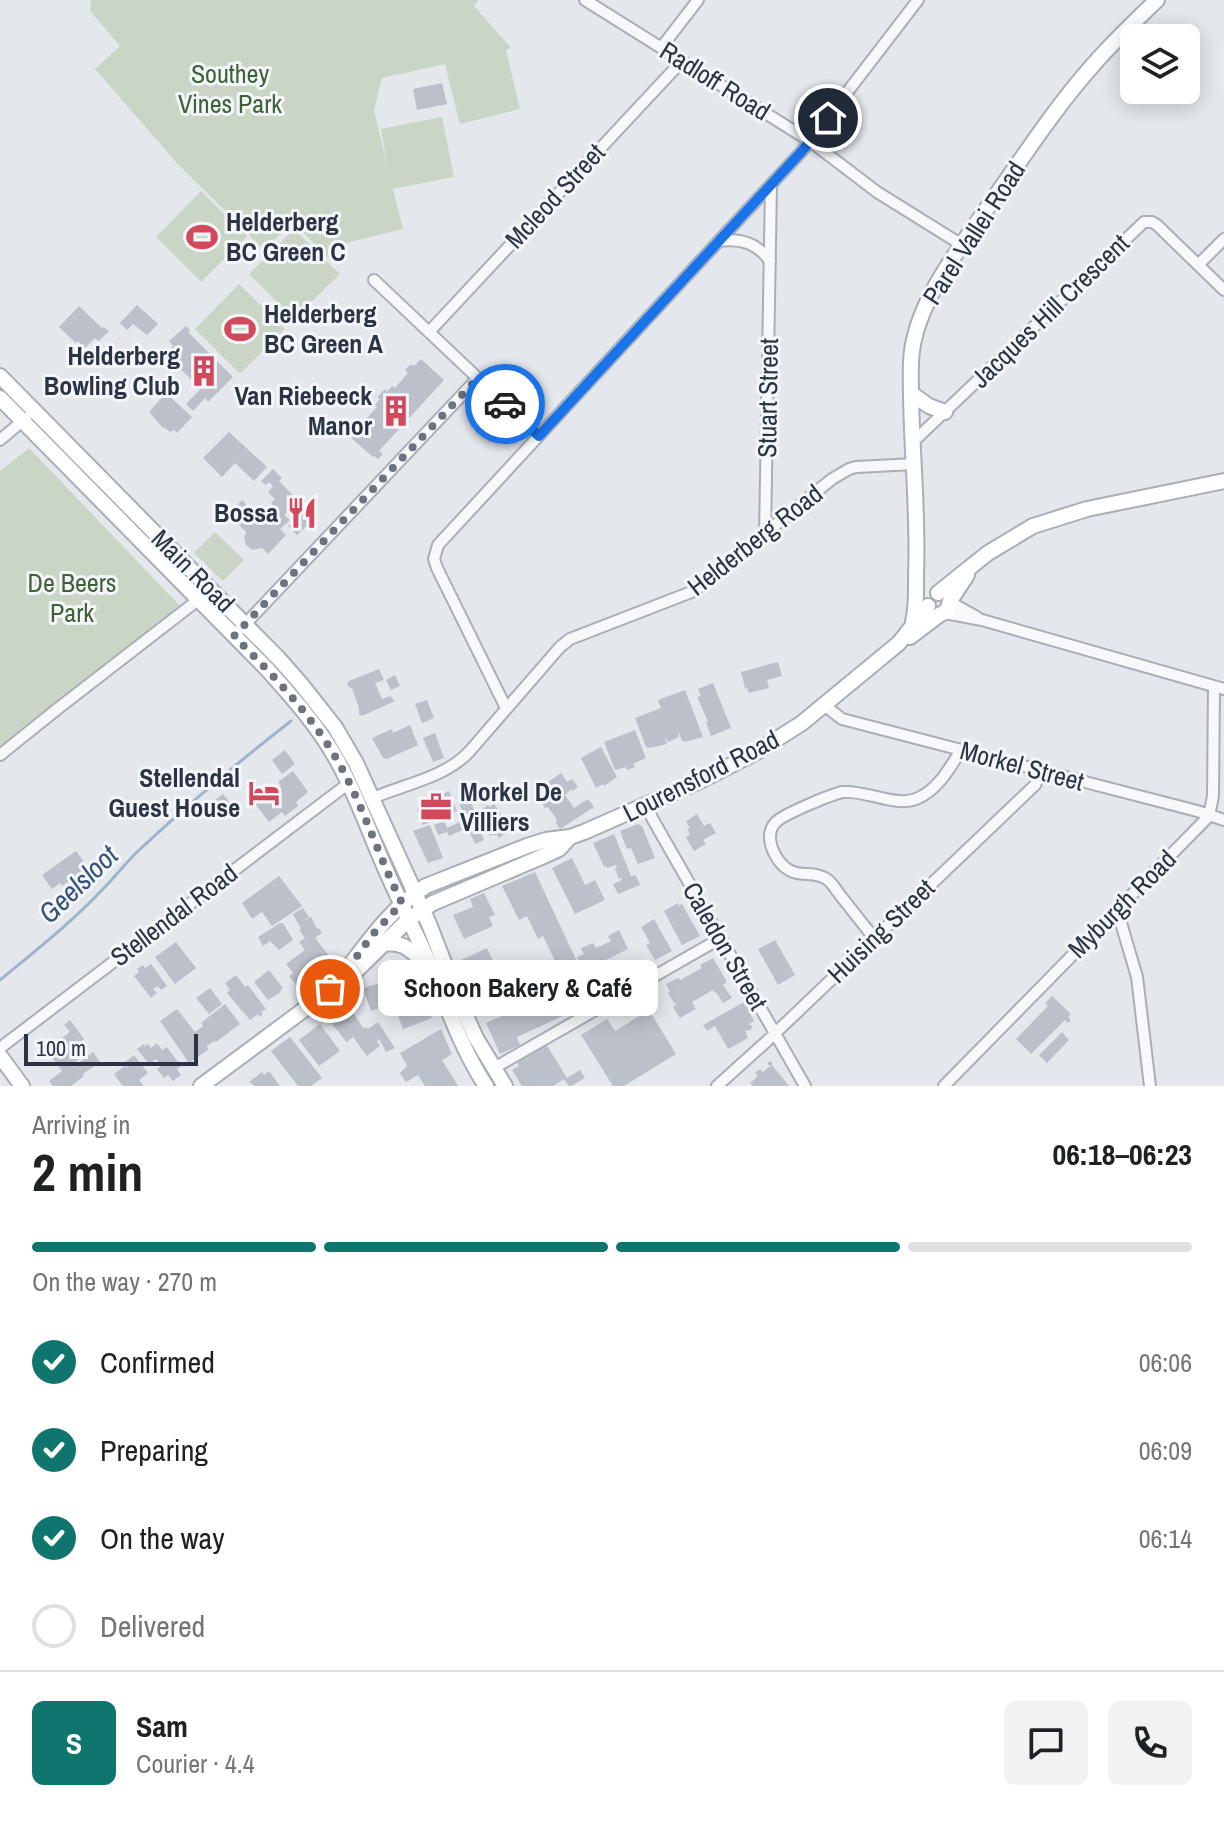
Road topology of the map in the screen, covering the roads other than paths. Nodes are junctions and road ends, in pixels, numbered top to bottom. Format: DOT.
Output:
graph roads {
  1 [pos="585,0"];
  2 [pos="698,0"];
  3 [pos="918,0"];
  4 [pos="1157,0"];
  5 [pos="661,48"];
  6 [pos="682,61"];
  7 [pos="810,141"];
  8 [pos="771,185"];
  9 [pos="1224,239"];
  10 [pos="719,241"];
  11 [pos="962,245"];
  12 [pos="770,261"];
  13 [pos="1199,264"];
  14 [pos="374,280"];
  15 [pos="1224,290"];
  16 [pos="429,332"];
  17 [pos="0,376"];
  18 [pos="478,378"];
  19 [pos="912,394"];
  20 [pos="0,398"];
  21 [pos="945,412"];
  22 [pos="28,416"];
  23 [pos="539,436"];
  24 [pos="0,440"];
  25 [pos="914,441"];
  26 [pos="915,464"];
  27 [pos="1224,481"];
  28 [pos="765,535"];
  29 [pos="918,561"];
  30 [pos="916,584"];
  31 [pos="198,600"];
  32 [pos="939,603"];
  33 [pos="246,624"];
  34 [pos="234,636"];
  35 [pos="904,637"];
  36 [pos="1219,687"];
  37 [pos="824,705"];
  38 [pos="506,708"];
  39 [pos="961,750"];
  40 [pos="0,755"];
  41 [pos="1041,771"];
  42 [pos="349,783"];
  43 [pos="373,798"];
  44 [pos="647,805"];
  45 [pos="1209,816"];
  46 [pos="1224,820"];
  47 [pos="570,837"];
  48 [pos="415,893"];
  49 [pos="402,903"];
  50 [pos="422,909"];
  51 [pos="1112,914"];
  52 [pos="409,919"];
  53 [pos="721,938"];
  54 [pos="874,938"];
  55 [pos="383,944"];
  56 [pos="431,969"];
  57 [pos="334,986"];
  58 [pos="775,1033"];
  59 [pos="0,1048"];
  60 [pos="0,1056"];
  61 [pos="494,1068"];
  62 [pos="22,1086"];
  63 [pos="201,1086"];
  64 [pos="486,1086"];
  65 [pos="505,1086"];
  66 [pos="717,1086"];
  67 [pos="805,1086"];
  68 [pos="944,1086"];
  69 [pos="1150,1086"];
  1 -- 5 [label="street, Radloff Road"];
  2 -- 5 [label="street"];
  3 -- 7 [label="street"];
  4 -- 11 [label="street, Parel Vallei Road"];
  5 -- 6 [label="street, Radloff Road"];
  6 -- 7 [label="street, Radloff Road"];
  6 -- 16 [label="street, Mcleod Street"];
  7 -- 8 [label="street"];
  7 -- 11 [label="street, Radloff Road"];
  8 -- 10 [label="street"];
  8 -- 12 [label="street, Stuart Street"];
  9 -- 13 [label="street"];
  10 -- 12 [label="street"];
  10 -- 23 [label="street"];
  11 -- 19 [label="street, Parel Vallei Road"];
  12 -- 28 [label="street, Stuart Street"];
  13 -- 15 [label="street, Jacques Hill Crescent"];
  13 -- 21 [label="street, Jacques Hill Crescent"];
  14 -- 16 [label="street"];
  16 -- 18 [label="street"];
  17 -- 22 [label="street, Main Road"];
  18 -- 23 [label="street"];
  18 -- 33 [label="street"];
  19 -- 21 [label="street"];
  19 -- 25 [label="street, Parel Vallei Road"];
  20 -- 22 [label="street, Main Road"];
  21 -- 25 [label="street, Jacques Hill Crescent"];
  22 -- 24 [label="street"];
  22 -- 31 [label="street, Main Road"];
  22 -- 33 [label="street, Main Road"];
  23 -- 38 [label="street"];
  25 -- 26 [label="street, Parel Vallei Road"];
  26 -- 28 [label="street, Helderberg Road"];
  26 -- 29 [label="street, Parel Vallei Road"];
  27 -- 32 [label="street, Lourensford Road"];
  28 -- 38 [label="street, Helderberg Road"];
  29 -- 30 [label="street, Parel Vallei Road"];
  29 -- 32 [label="street, Parel Vallei Road"];
  30 -- 32 [label="street"];
  30 -- 35 [label="street, Parel Vallei Road"];
  31 -- 34 [label="street, Main Road"];
  31 -- 40 [label="street"];
  32 -- 35 [label="street, Lourensford Road"];
  32 -- 36 [label="street"];
  33 -- 34 [label="street"];
  33 -- 43 [label="street, Main Road"];
  34 -- 42 [label="street, Main Road"];
  35 -- 37 [label="street, Lourensford Road"];
  36 -- 45 [label="street"];
  37 -- 39 [label="street, Morkel Street"];
  37 -- 44 [label="street, Lourensford Road"];
  38 -- 43 [label="street, Helderberg Road"];
  39 -- 41 [label="street, Morkel Street"];
  39 -- 54 [label="street"];
  41 -- 45 [label="street, Morkel Street"];
  41 -- 54 [label="street, Huising Street"];
  42 -- 49 [label="street, Main Road"];
  42 -- 59 [label="street, Stellendal Road"];
  43 -- 48 [label="street, Main Road"];
  44 -- 47 [label="street, Lourensford Road"];
  44 -- 53 [label="street, Caledon Street"];
  45 -- 46 [label="street, Morkel Street"];
  45 -- 51 [label="street, Myburgh Road"];
  47 -- 48 [label="street, Lourensford Road"];
  47 -- 50 [label="street, Lourensford Road"];
  48 -- 49 [label="street, Lourensford Road"];
  48 -- 50 [label="street, Main Road"];
  49 -- 52 [label="street, Main Road"];
  49 -- 57 [label="street, Lourensford Road"];
  50 -- 52 [label="street, Lourensford Road"];
  50 -- 61 [label="street, Main Road"];
  51 -- 68 [label="street, Myburgh Road"];
  51 -- 69 [label="street"];
  52 -- 55 [label="street, Lourensford Road"];
  52 -- 56 [label="street, Main Road"];
  53 -- 58 [label="street, Caledon Street"];
  53 -- 61 [label="street"];
  54 -- 58 [label="street, Huising Street"];
  55 -- 56 [label="street"];
  55 -- 57 [label="street, Lourensford Road"];
  56 -- 64 [label="street, Main Road"];
  57 -- 63 [label="street, Lourensford Road"];
  58 -- 66 [label="street, Huising Street"];
  58 -- 67 [label="street, Caledon Street"];
  60 -- 62 [label="street"];
  61 -- 65 [label="street, Main Road"];
}
